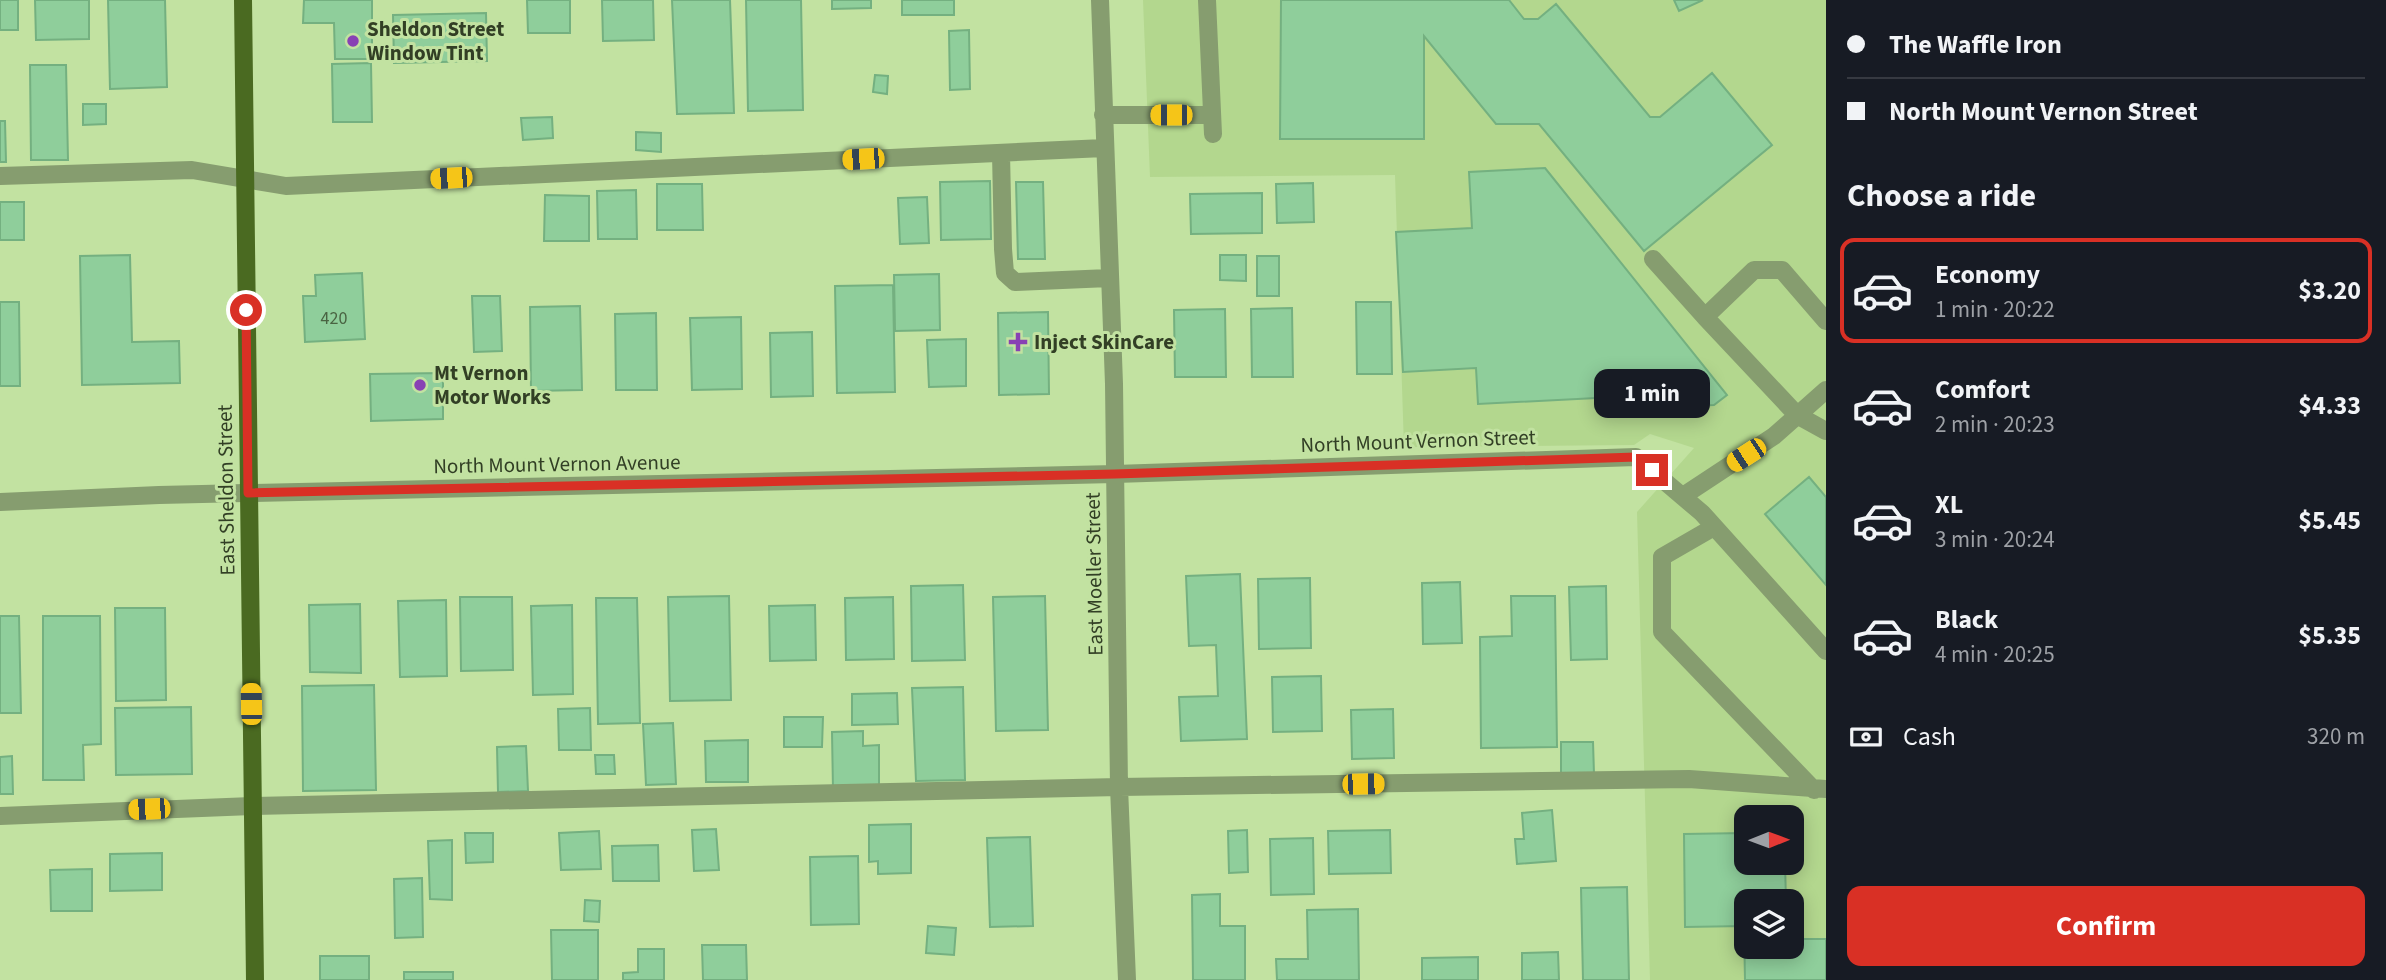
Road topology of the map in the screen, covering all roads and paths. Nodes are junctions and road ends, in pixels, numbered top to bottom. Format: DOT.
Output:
graph roads {
  1 [pos="243,0"];
  2 [pos="1100,0"];
  3 [pos="1207,0"];
  4 [pos="1103,115"];
  5 [pos="1212,115"];
  6 [pos="1213,134"];
  7 [pos="1104,148"];
  8 [pos="1001,153"];
  9 [pos="0,176"];
  10 [pos="245,178"];
  11 [pos="1653,260"];
  12 [pos="1109,278"];
  13 [pos="1706,317"];
  14 [pos="1826,321"];
  15 [pos="1826,390"];
  16 [pos="1797,415"];
  17 [pos="1826,431"];
  18 [pos="1115,474"];
  19 [pos="248,493"];
  20 [pos="1683,496"];
  21 [pos="0,502"];
  22 [pos="1714,527"];
  23 [pos="1826,651"];
  24 [pos="1119,787"];
  25 [pos="1820,789"];
  26 [pos="252,806"];
  27 [pos="0,816"];
  28 [pos="255,980"];
  29 [pos="1127,980"];
  1 -- 10 [label="main road, East Sheldon Street"];
  2 -- 4 [label="street, East Moeller Street"];
  3 -- 5 [label="street"];
  4 -- 5 [label="street"];
  4 -- 7 [label="street, East Moeller Street"];
  5 -- 6 [label="street"];
  7 -- 8 [label="street"];
  7 -- 12 [label="street, East Moeller Street"];
  8 -- 10 [label="street"];
  8 -- 12 [label="street"];
  9 -- 10 [label="street"];
  10 -- 19 [label="main road, East Sheldon Street"];
  11 -- 13 [label="street"];
  12 -- 18 [label="street, East Moeller Street"];
  13 -- 14 [label="street"];
  13 -- 16 [label="street"];
  15 -- 16 [label="street"];
  16 -- 17 [label="street"];
  16 -- 20 [label="street"];
  18 -- 19 [label="street, North Mount Vernon Avenue"];
  18 -- 20 [label="street, North Mount Vernon Street"];
  18 -- 24 [label="street, East Moeller Street"];
  19 -- 21 [label="street, North Mount Vernon Avenue"];
  19 -- 26 [label="main road, East Sheldon Street"];
  20 -- 22 [label="street, North Mount Vernon Street"];
  22 -- 23 [label="street, North Mount Vernon Street"];
  22 -- 25 [label="street"];
  24 -- 25 [label="street"];
  24 -- 26 [label="street"];
  24 -- 29 [label="street, East Moeller Street"];
  26 -- 27 [label="street"];
  26 -- 28 [label="main road, East Sheldon Street"];
}
